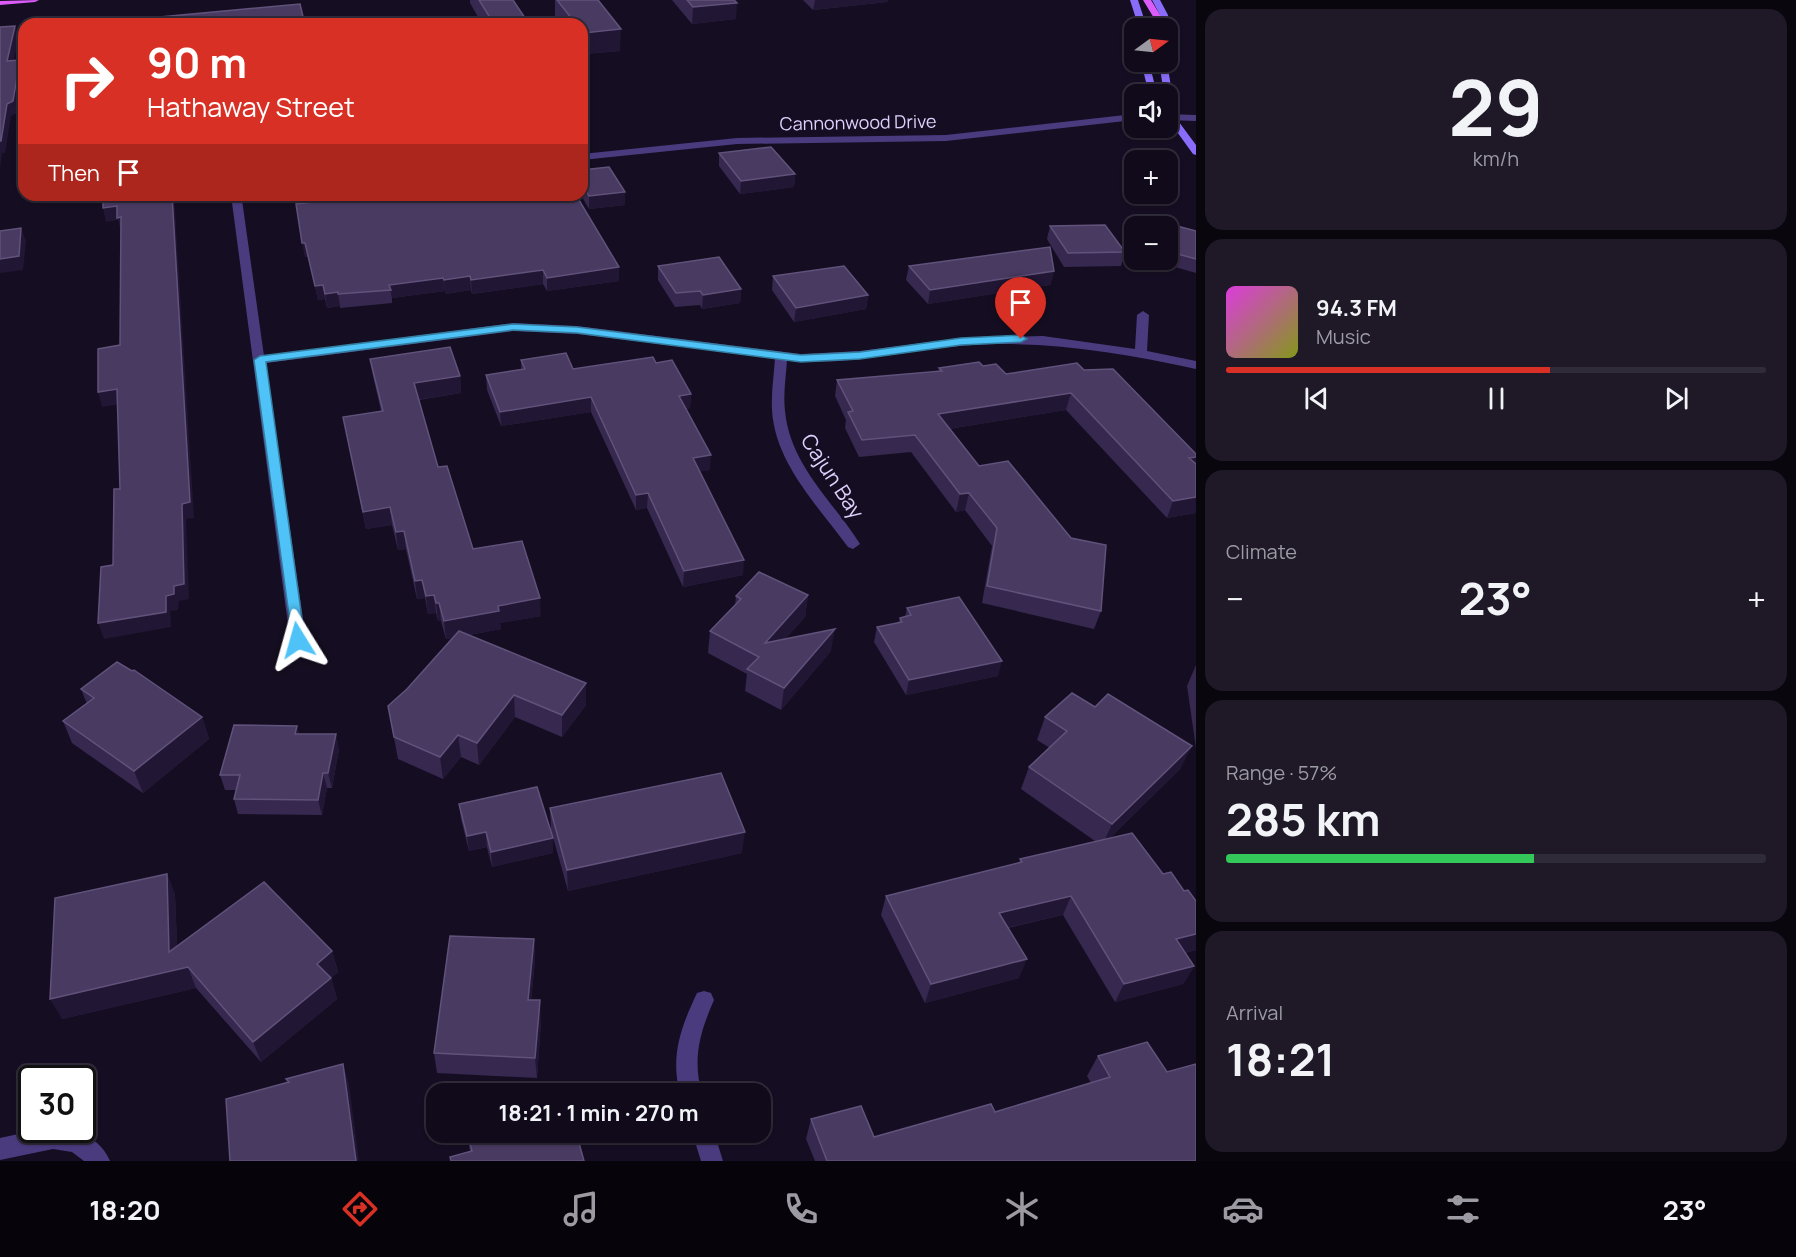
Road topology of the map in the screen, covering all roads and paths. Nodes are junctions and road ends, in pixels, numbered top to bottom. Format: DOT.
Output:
graph roads {
  1 [pos="35,0"];
  2 [pos="1134,0"];
  3 [pos="1147,0"];
  4 [pos="1156,0"];
  5 [pos="0,3"];
  6 [pos="1140,18"];
  7 [pos="1158,18"];
  8 [pos="1164,18"];
  9 [pos="1178,117"];
  10 [pos="1124,118"];
  11 [pos="1196,118"];
  12 [pos="1178,128"];
  13 [pos="1196,152"];
  14 [pos="588,156"];
  15 [pos="237,201"];
  16 [pos="1143,315"];
  17 [pos="1141,353"];
  18 [pos="781,357"];
  19 [pos="260,360"];
  20 [pos="1196,365"];
  21 [pos="853,544"];
  22 [pos="298,640"];
  23 [pos="704,1000"];
  24 [pos="687,1083"];
  25 [pos="706,1143"];
  26 [pos="0,1149"];
  27 [pos="94,1155"];
  28 [pos="712,1161"];
  1 -- 5 [label="main road"];
  2 -- 6 [label="street"];
  3 -- 7 [label="main road"];
  4 -- 8 [label="street"];
  9 -- 11 [label="street"];
  10 -- 14 [label="street, Cannonwood Drive"];
  12 -- 13 [label="street"];
  15 -- 19 [label="street"];
  16 -- 17 [label="street"];
  17 -- 18 [label="street"];
  17 -- 20 [label="street"];
  18 -- 19 [label="street"];
  18 -- 21 [label="street, Cajun Bay"];
  19 -- 22 [label="street"];
  23 -- 24 [label="street"];
  25 -- 28 [label="street"];
  26 -- 27 [label="street"];
}
